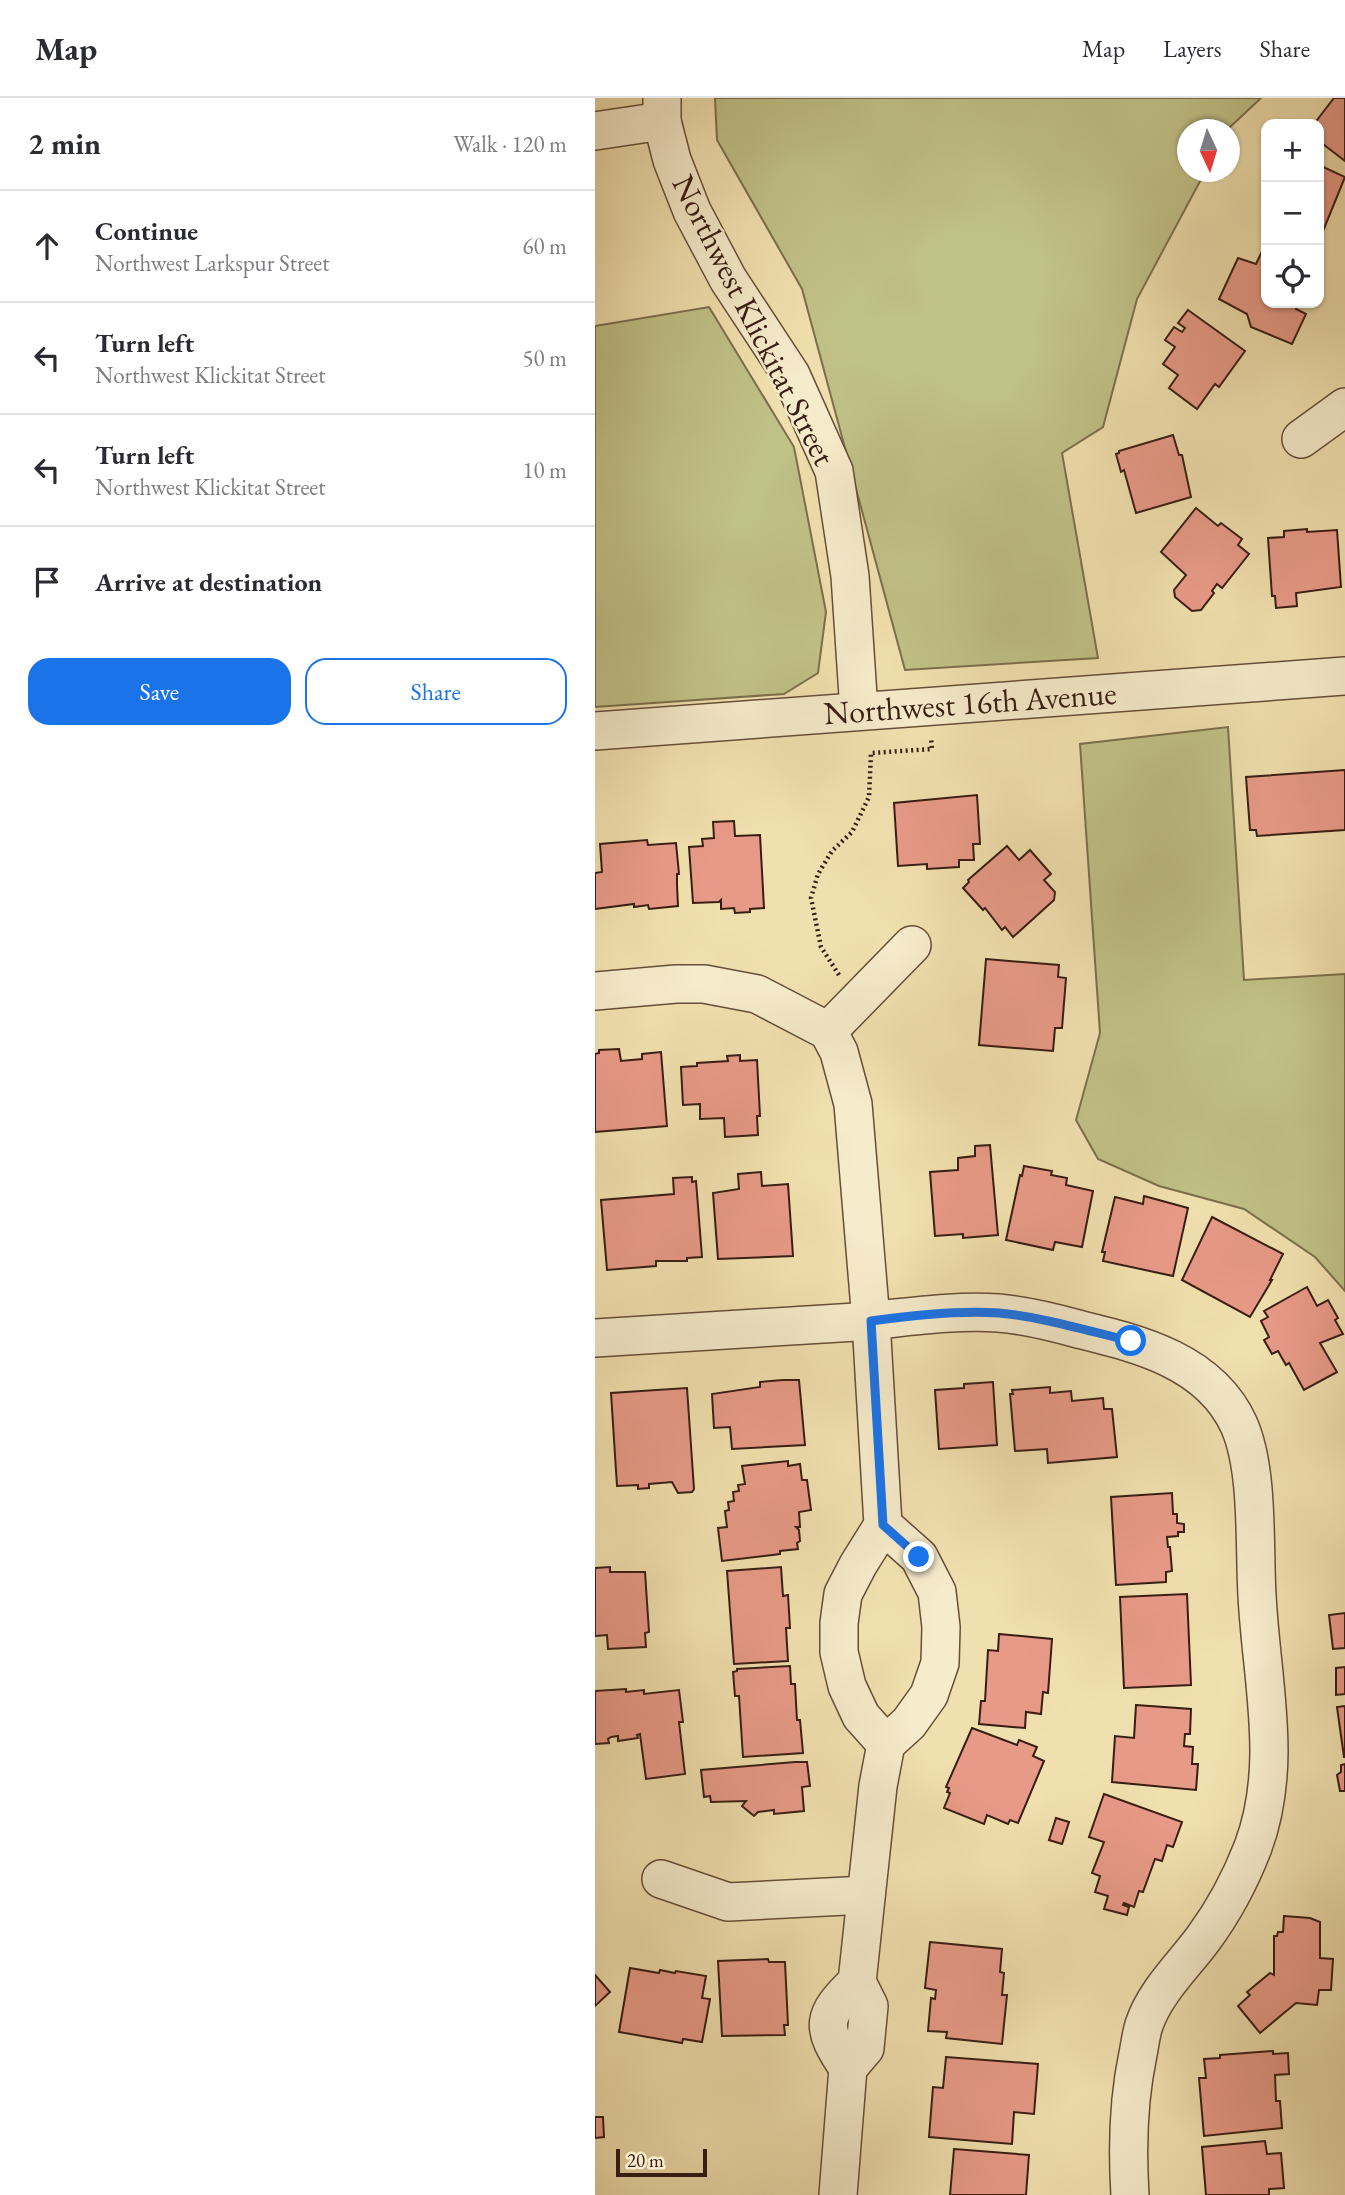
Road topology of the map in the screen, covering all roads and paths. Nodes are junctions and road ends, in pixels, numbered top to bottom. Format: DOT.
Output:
graph roads {
  1 [pos="662,110"];
  2 [pos="595,131"];
  3 [pos="1345,407"];
  4 [pos="1301,439"];
  5 [pos="1345,676"];
  6 [pos="929,706"];
  7 [pos="859,711"];
  8 [pos="595,732"];
  9 [pos="912,945"];
  10 [pos="595,991"];
  11 [pos="856,1002"];
  12 [pos="828,1031"];
  13 [pos="871,1321"];
  14 [pos="595,1338"];
  15 [pos="883,1525"];
  16 [pos="886,1744"];
  17 [pos="661,1879"];
  18 [pos="866,1895"];
  19 [pos="838,2195"];
  20 [pos="1130,2195"];
  1 -- 2 [label="street"];
  1 -- 7 [label="street, Northwest Klickitat Street"];
  3 -- 4 [label="street"];
  5 -- 6 [label="street, Northwest 16th Avenue"];
  6 -- 7 [label="street, Northwest 16th Avenue"];
  6 -- 11 [label="path"];
  7 -- 8 [label="street, Northwest 16th Avenue"];
  9 -- 11 [label="street"];
  10 -- 12 [label="street"];
  11 -- 12 [label="street"];
  12 -- 13 [label="street"];
  13 -- 14 [label="street"];
  13 -- 15 [label="street"];
  13 -- 20 [label="street"];
  15 -- 16 [label="street"];
  15 -- 16 [label="street"];
  16 -- 18 [label="street"];
  17 -- 18 [label="street"];
  18 -- 19 [label="street"];
}
